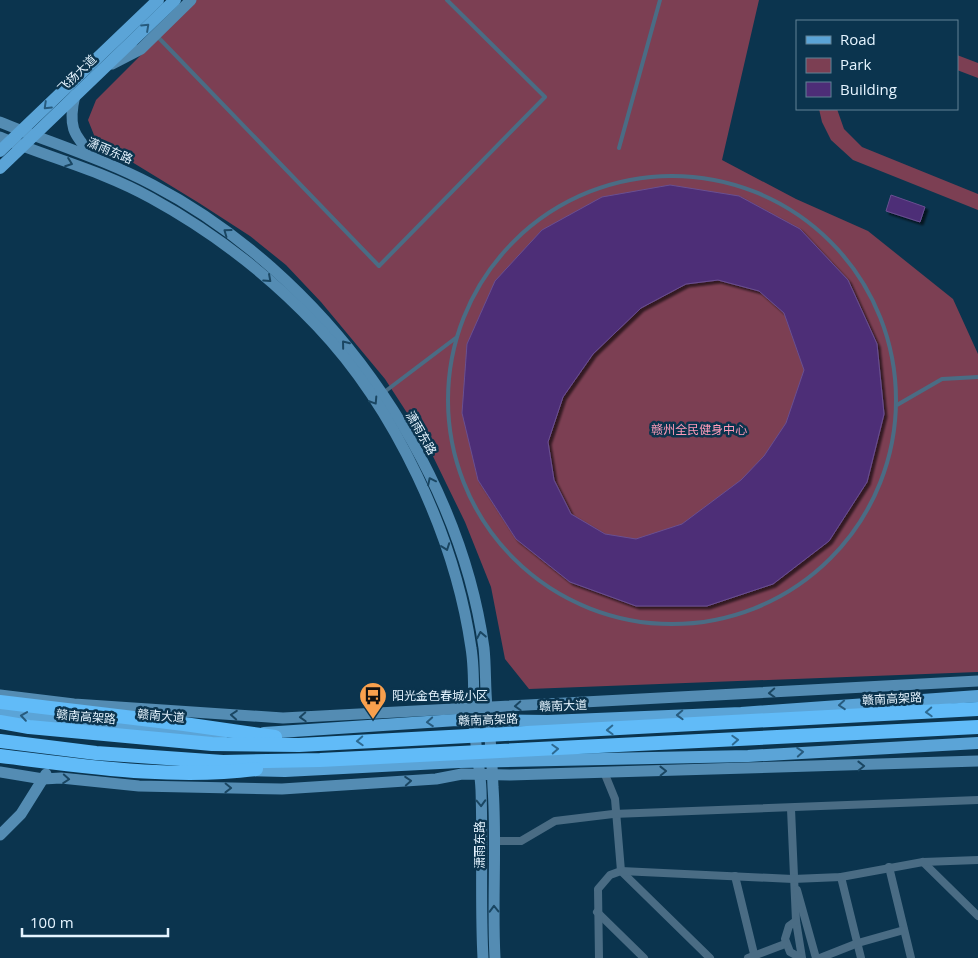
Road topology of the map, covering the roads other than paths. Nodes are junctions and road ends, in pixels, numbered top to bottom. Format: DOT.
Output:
graph roads {
  1 [pos="150,0"];
  2 [pos="158,0"];
  3 [pos="175,0"];
  4 [pos="191,0"];
  5 [pos="447,0"];
  6 [pos="660,0"];
  7 [pos="144,13"];
  8 [pos="155,35"];
  9 [pos="102,69"];
  10 [pos="75,95"];
  11 [pos="0,122"];
  12 [pos="21,130"];
  13 [pos="34,136"];
  14 [pos="5,139"];
  15 [pos="23,146"];
  16 [pos="619,148"];
  17 [pos="0,151"];
  18 [pos="97,159"];
  19 [pos="0,168"];
  20 [pos="457,337"];
  21 [pos="978,377"];
  22 [pos="382,395"];
  23 [pos="897,405"];
  24 [pos="978,681"];
  25 [pos="0,695"];
  26 [pos="978,696"];
  27 [pos="0,702"];
  28 [pos="978,709"];
  29 [pos="0,713"];
  30 [pos="488,713"];
  31 [pos="474,714"];
  32 [pos="0,722"];
  33 [pos="978,727"];
  34 [pos="0,741"];
  35 [pos="318,744"];
  36 [pos="978,744"];
  37 [pos="0,751"];
  38 [pos="0,756"];
  39 [pos="56,758"];
  40 [pos="320,760"];
  41 [pos="978,761"];
  42 [pos="486,767"];
  43 [pos="0,772"];
  44 [pos="604,772"];
  45 [pos="43,779"];
  46 [pos="978,800"];
  47 [pos="791,809"];
  48 [pos="617,814"];
  49 [pos="0,835"];
  50 [pos="494,842"];
  51 [pos="978,860"];
  52 [pos="923,862"];
  53 [pos="888,867"];
  54 [pos="621,871"];
  55 [pos="735,876"];
  56 [pos="841,877"];
  57 [pos="793,879"];
  58 [pos="598,912"];
  59 [pos="978,916"];
  60 [pos="796,921"];
  61 [pos="904,930"];
  62 [pos="858,943"];
  63 [pos="785,944"];
  64 [pos="753,957"];
  65 [pos="483,958"];
  66 [pos="495,958"];
  67 [pos="599,958"];
  68 [pos="644,958"];
  69 [pos="710,958"];
  70 [pos="801,958"];
  71 [pos="818,958"];
  72 [pos="861,958"];
  73 [pos="911,958"];
  1 -- 7 [label="street"];
  2 -- 7 [label="main road, 飞扬大道"];
  9 -- 3 [label="main road, 飞扬大道, one-way"];
  4 -- 8 [label="street"];
  5 -- 8 [label="lane"];
  6 -- 16 [label="lane"];
  7 -- 12 [label="main road, 飞扬大道, one-way"];
  8 -- 9 [label="street"];
  9 -- 10 [label="main road, 飞扬大道"];
  10 -- 13 [label="main road, 飞扬大道"];
  10 -- 18 [label="street"];
  11 -- 12 [label="street, 潇雨东路"];
  12 -- 13 [label="street, 潇雨东路"];
  12 -- 14 [label="main road, 飞扬大道"];
  13 -- 15 [label="main road, 飞扬大道"];
  13 -- 18 [label="street, 潇雨东路"];
  14 -- 15 [label="street, 潇雨东路"];
  14 -- 17 [label="main road, 飞扬大道"];
  15 -- 19 [label="main road, 飞扬大道"];
  15 -- 31 [label="street, 潇雨东路, one-way"];
  22 -- 18 [label="street, 潇雨东路, one-way"];
  20 -- 22 [label="lane"];
  20 -- 23 [label="lane"];
  20 -- 23 [label="lane"];
  21 -- 23 [label="lane"];
  30 -- 22 [label="street, 潇雨东路, one-way"];
  24 -- 30 [label="street, one-way"];
  31 -- 25 [label="street, one-way"];
  26 -- 30 [label="main road, 赣南大道, one-way"];
  27 -- 35 [label="highway, bridge"];
  28 -- 35 [label="highway, 赣南高架路, one-way, bridge"];
  31 -- 29 [label="main road, 赣南大道, one-way"];
  30 -- 31 [label="main road, 赣南大道"];
  30 -- 42 [label="street, 潇雨东路"];
  31 -- 42 [label="street, 潇雨东路"];
  32 -- 35 [label="highway, 赣南高架路, bridge"];
  40 -- 33 [label="highway, one-way, bridge"];
  34 -- 40 [label="highway, bridge"];
  42 -- 36 [label="main road, one-way"];
  37 -- 39 [label="main road"];
  38 -- 40 [label="highway, bridge"];
  39 -- 42 [label="main road"];
  39 -- 45 [label="street"];
  44 -- 41 [label="street, one-way"];
  42 -- 44 [label="street"];
  45 -- 42 [label="street, one-way"];
  42 -- 50 [label="street, 潇雨东路"];
  42 -- 65 [label="street, 潇雨东路, one-way"];
  43 -- 45 [label="street"];
  44 -- 48 [label="street"];
  45 -- 49 [label="street"];
  46 -- 47 [label="street"];
  47 -- 48 [label="street"];
  47 -- 57 [label="street"];
  48 -- 50 [label="street"];
  48 -- 54 [label="street"];
  66 -- 50 [label="street, 潇雨东路, one-way"];
  51 -- 52 [label="street"];
  52 -- 53 [label="street"];
  52 -- 59 [label="street"];
  53 -- 56 [label="street"];
  53 -- 61 [label="street"];
  54 -- 55 [label="street"];
  54 -- 58 [label="street"];
  54 -- 69 [label="street"];
  55 -- 57 [label="street"];
  55 -- 64 [label="street"];
  56 -- 57 [label="street"];
  56 -- 62 [label="street"];
  57 -- 60 [label="street"];
  57 -- 71 [label="street"];
  58 -- 67 [label="street"];
  58 -- 68 [label="street"];
  60 -- 63 [label="street"];
  60 -- 70 [label="street"];
  61 -- 62 [label="street"];
  61 -- 73 [label="street"];
  62 -- 71 [label="street"];
  62 -- 72 [label="street"];
  63 -- 64 [label="street"];
  63 -- 70 [label="street"];
}
